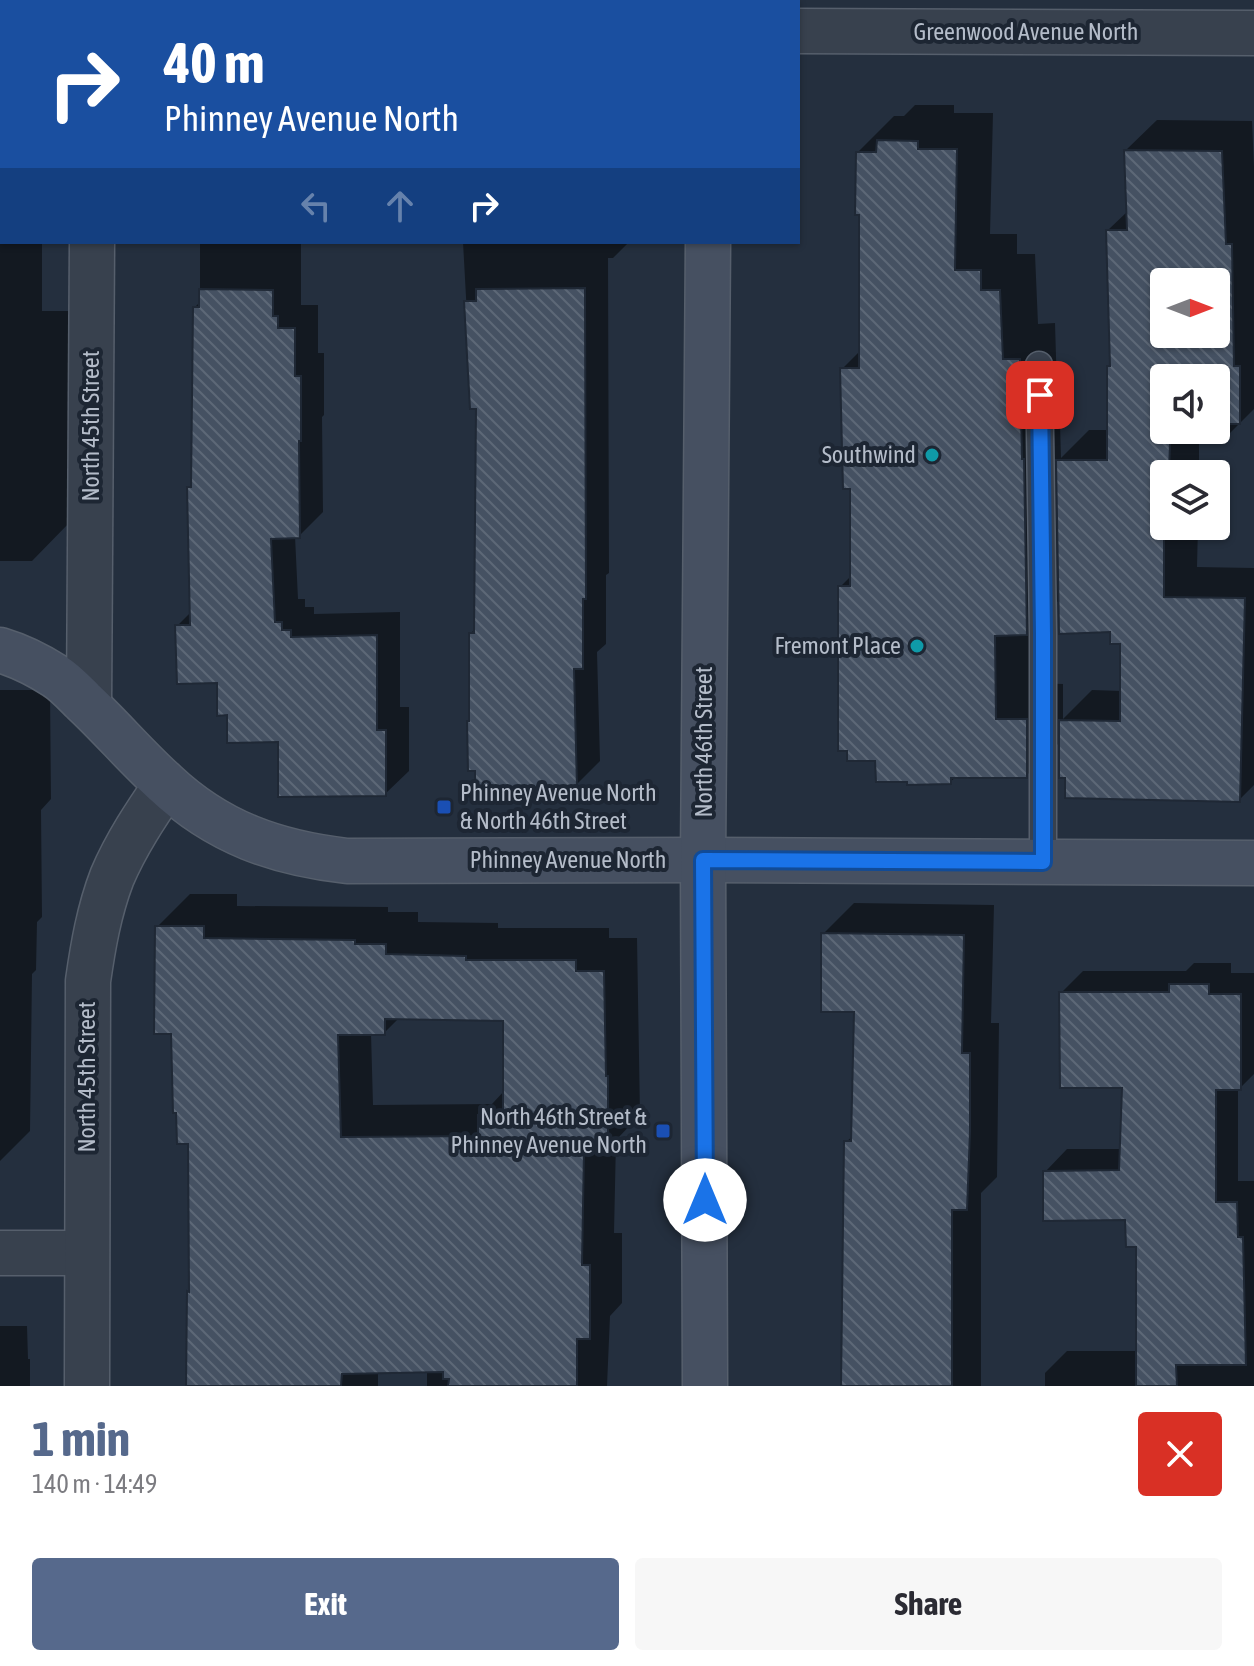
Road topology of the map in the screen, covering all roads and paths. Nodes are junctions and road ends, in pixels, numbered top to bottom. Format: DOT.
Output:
graph roads {
  1 [pos="928,16"];
  2 [pos="800,31"];
  3 [pos="1254,33"];
  4 [pos="92,244"];
  5 [pos="708,244"];
  6 [pos="1039,365"];
  7 [pos="0,650"];
  8 [pos="89,706"];
  9 [pos="166,785"];
  10 [pos="703,860"];
  11 [pos="1043,862"];
  12 [pos="1254,863"];
  13 [pos="0,1253"];
  14 [pos="86,1253"];
  15 [pos="87,1386"];
  16 [pos="705,1386"];
  1 -- 2 [label="street, Greenwood Avenue North"];
  1 -- 3 [label="street, Greenwood Avenue North"];
  4 -- 8 [label="street, North 45th Street"];
  5 -- 10 [label="street, North 46th Street"];
  6 -- 11 [label="lane"];
  7 -- 8 [label="street, Phinney Avenue North"];
  8 -- 9 [label="street, Phinney Avenue North"];
  9 -- 10 [label="street, Phinney Avenue North"];
  9 -- 14 [label="street, North 45th Street"];
  10 -- 11 [label="street, Phinney Avenue North"];
  10 -- 16 [label="street, North 46th Street"];
  11 -- 12 [label="street, Phinney Avenue North"];
  13 -- 14 [label="street"];
  14 -- 15 [label="street, North 45th Street"];
}
